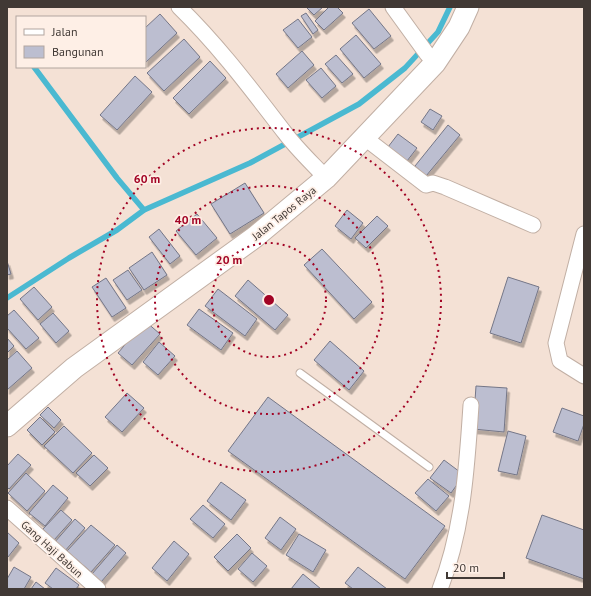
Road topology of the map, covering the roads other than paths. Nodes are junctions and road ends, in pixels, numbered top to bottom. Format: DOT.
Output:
graph roads {
  1 [pos="179,7"];
  2 [pos="393,7"];
  3 [pos="468,7"];
  4 [pos="427,53"];
  5 [pos="365,138"];
  6 [pos="326,178"];
  7 [pos="533,225"];
  8 [pos="584,234"];
  9 [pos="300,373"];
  10 [pos="584,376"];
  11 [pos="471,405"];
  12 [pos="7,426"];
  13 [pos="429,467"];
  14 [pos="7,508"];
  15 [pos="98,589"];
  16 [pos="440,589"];
  1 -- 6 [label="street"];
  2 -- 4 [label="street"];
  3 -- 4 [label="main road, Jalan Tapos Raya"];
  4 -- 5 [label="main road, Jalan Tapos Raya"];
  5 -- 6 [label="main road, Jalan Tapos Raya"];
  5 -- 7 [label="street"];
  6 -- 12 [label="main road, Jalan Tapos Raya"];
  8 -- 10 [label="street"];
  9 -- 13 [label="lane"];
  11 -- 16 [label="street"];
  14 -- 15 [label="street, Gang Haji Babun"];
}
